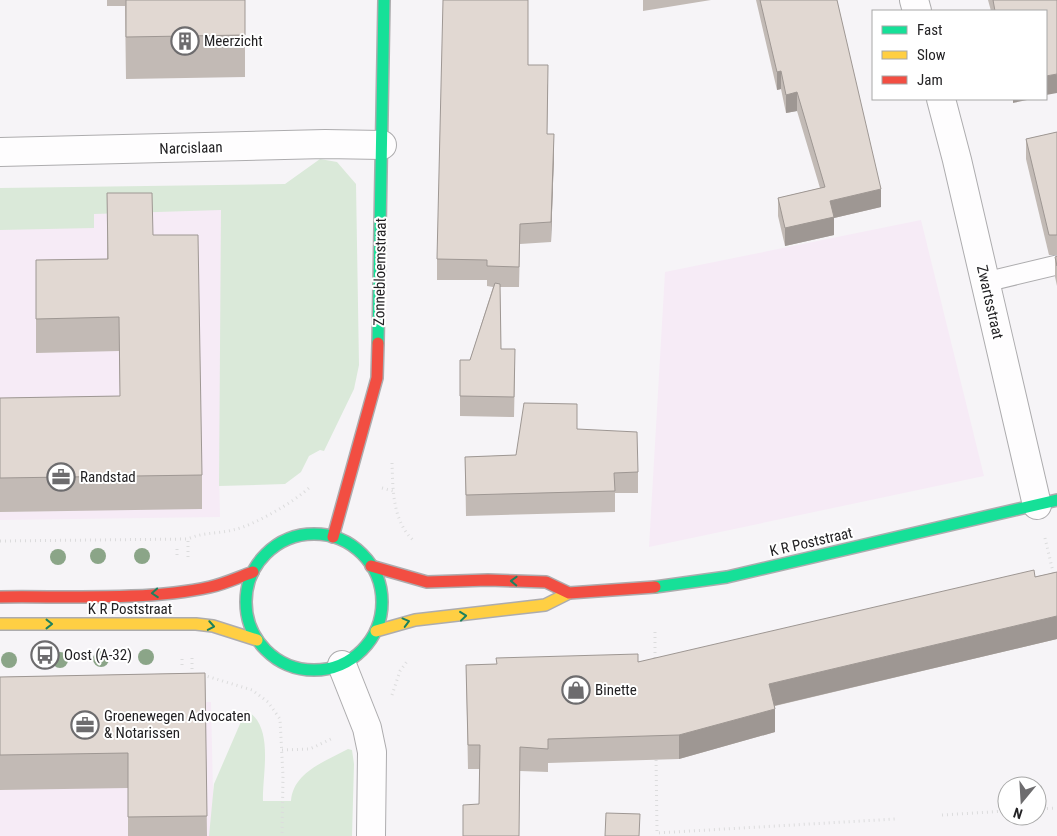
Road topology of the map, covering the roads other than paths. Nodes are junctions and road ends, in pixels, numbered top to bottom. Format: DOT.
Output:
graph roads {
  1 [pos="384,0"];
  2 [pos="940,100"];
  3 [pos="382,144"];
  4 [pos="0,152"];
  5 [pos="1057,265"];
  6 [pos="986,282"];
  7 [pos="1047,503"];
  8 [pos="333,537"];
  9 [pos="371,566"];
  10 [pos="253,572"];
  11 [pos="569,593"];
  12 [pos="0,597"];
  13 [pos="0,624"];
  14 [pos="376,631"];
  15 [pos="257,640"];
  16 [pos="342,665"];
  17 [pos="370,836"];
  1 -- 3 [label="street, Zonnebloemstraat"];
  2 -- 6 [label="street, Zwartsstraat"];
  3 -- 4 [label="street, Narcislaan"];
  3 -- 8 [label="street, Zonnebloemstraat"];
  5 -- 6 [label="lane"];
  6 -- 7 [label="street, Zwartsstraat"];
  7 -- 11 [label="street, K R Poststraat"];
  8 -- 9 [label="street"];
  8 -- 10 [label="street"];
  11 -- 9 [label="street, K R Poststraat, one-way"];
  9 -- 14 [label="street"];
  10 -- 12 [label="street, K R Poststraat, one-way"];
  10 -- 15 [label="street"];
  14 -- 11 [label="street, K R Poststraat, one-way"];
  13 -- 15 [label="street, K R Poststraat, one-way"];
  14 -- 16 [label="street"];
  15 -- 16 [label="street"];
  16 -- 17 [label="street"];
}
